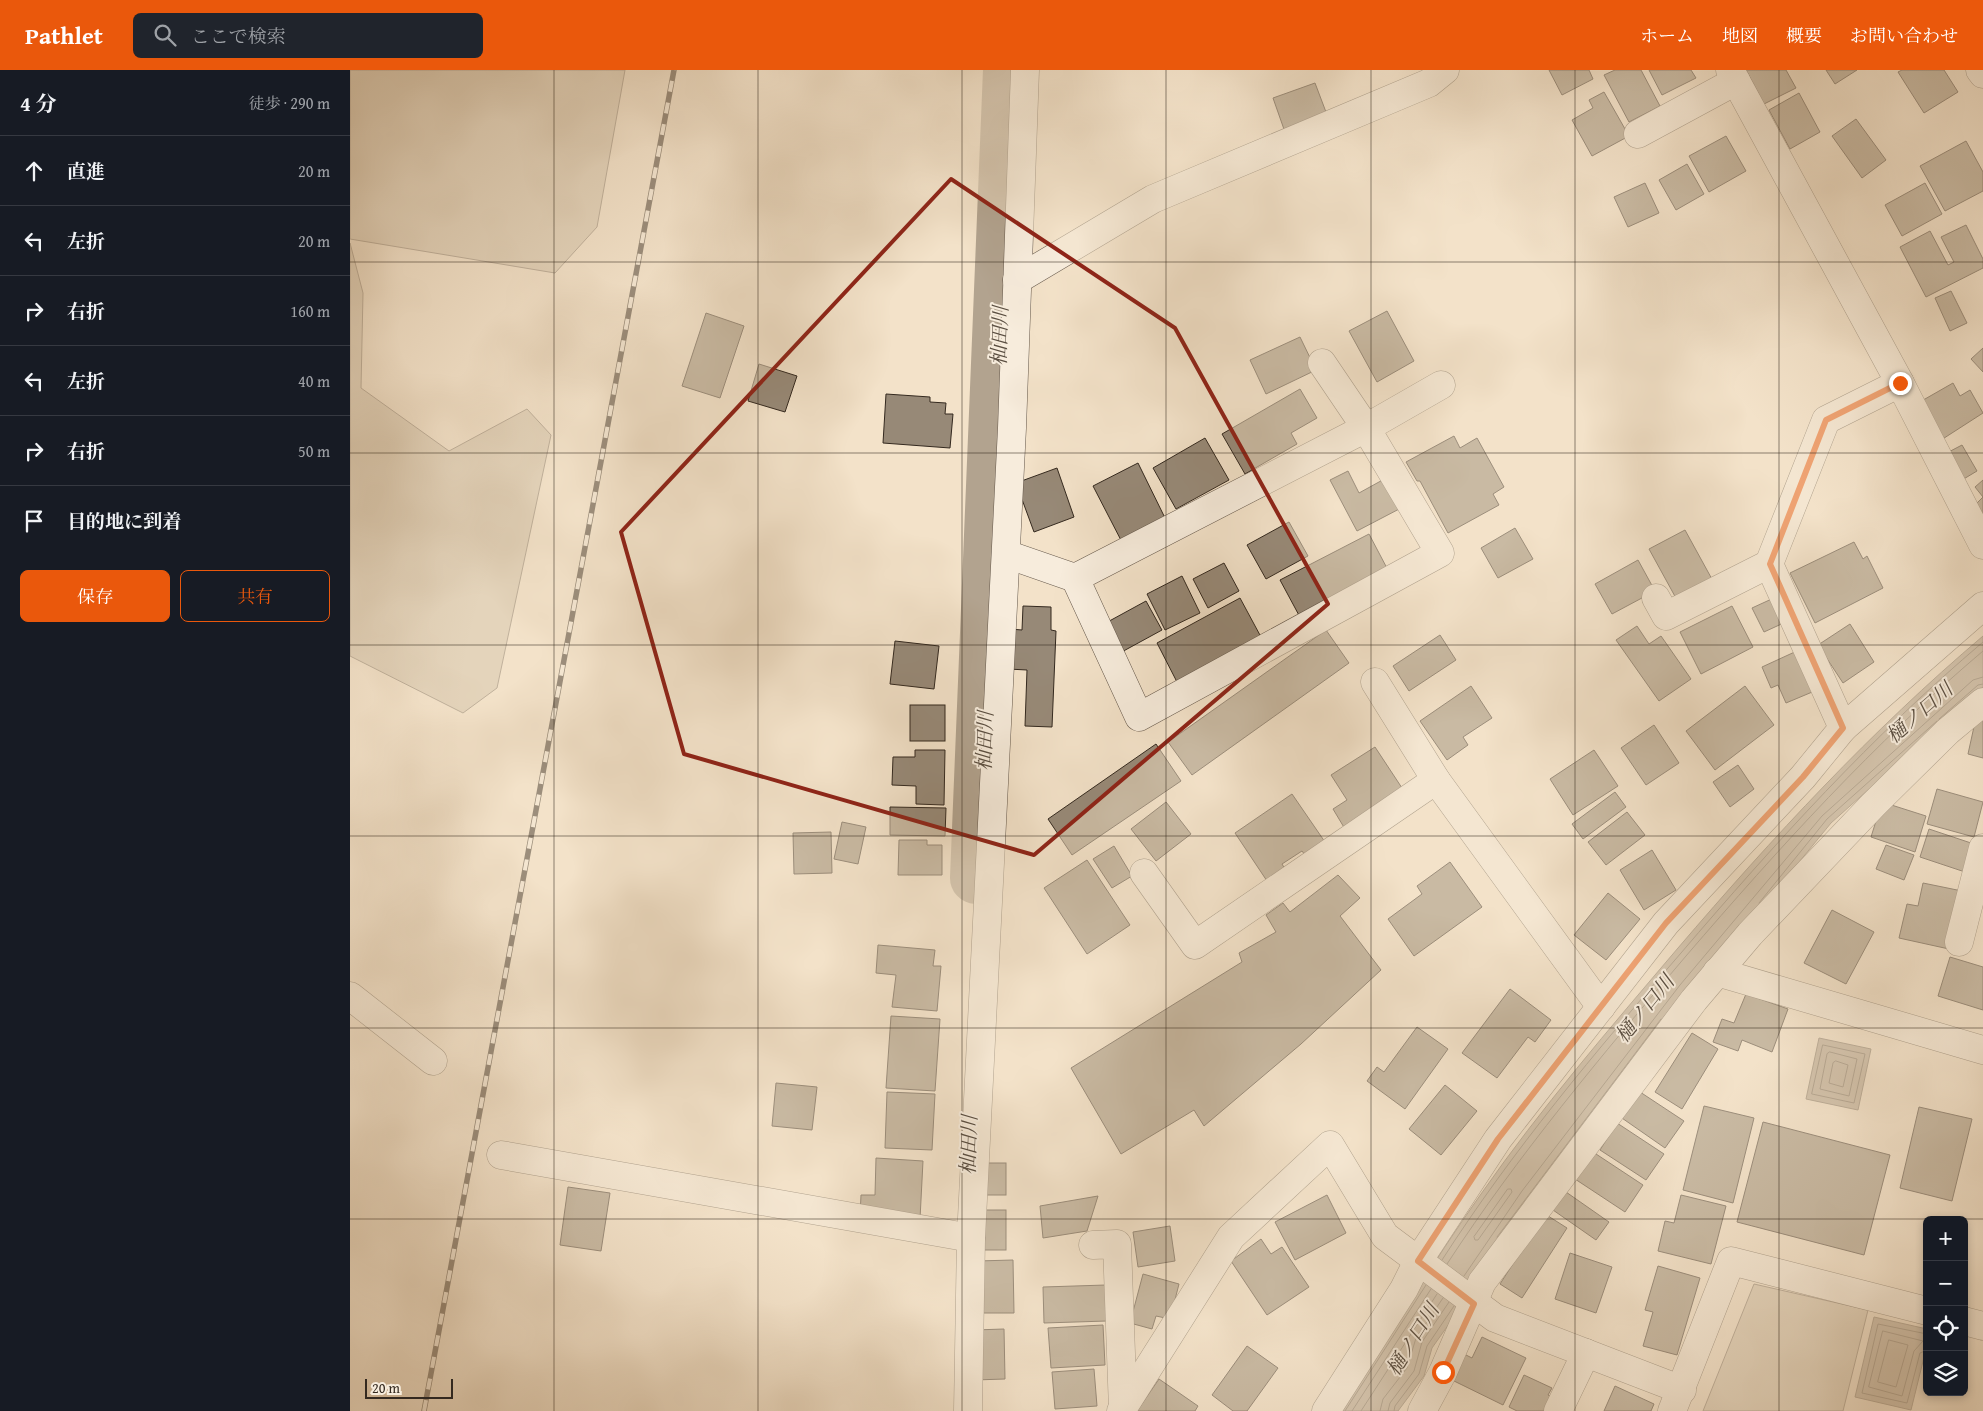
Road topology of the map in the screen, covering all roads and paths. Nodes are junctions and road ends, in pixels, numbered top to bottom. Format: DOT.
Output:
graph roads {
  1 [pos="1025,70"];
  2 [pos="1445,70"];
  3 [pos="1980,70"];
  4 [pos="1983,74"];
  5 [pos="1733,76"];
  6 [pos="1638,134"];
  7 [pos="1017,280"];
  8 [pos="1322,363"];
  9 [pos="1900,383"];
  10 [pos="1441,385"];
  11 [pos="1366,428"];
  12 [pos="1983,545"];
  13 [pos="1006,554"];
  14 [pos="1770,564"];
  15 [pos="1075,578"];
  16 [pos="1656,598"];
  17 [pos="1983,606"];
  18 [pos="1375,682"];
  19 [pos="1983,702"];
  20 [pos="1843,728"];
  21 [pos="1436,780"];
  22 [pos="1983,848"];
  23 [pos="1144,872"];
  24 [pos="1959,942"];
  25 [pos="1718,972"];
  26 [pos="350,996"];
  27 [pos="1601,1007"];
  28 [pos="1983,1050"];
  29 [pos="433,1061"];
  30 [pos="500,1155"];
  31 [pos="970,1238"];
  32 [pos="1093,1245"];
  33 [pos="1424,1265"];
  34 [pos="1468,1300"];
  35 [pos="1923,1310"];
  36 [pos="1968,1322"];
  37 [pos="1983,1326"];
  38 [pos="1586,1353"];
  39 [pos="1677,1400"];
  40 [pos="1122,1410"];
  41 [pos="968,1411"];
  42 [pos="1326,1411"];
  43 [pos="1422,1411"];
  44 [pos="1558,1411"];
  1 -- 7 [label="street"];
  2 -- 7 [label="street"];
  3 -- 4 [label="street"];
  5 -- 6 [label="street"];
  5 -- 9 [label="street"];
  7 -- 13 [label="street"];
  8 -- 11 [label="street"];
  9 -- 12 [label="street"];
  9 -- 14 [label="street"];
  10 -- 11 [label="street"];
  11 -- 15 [label="street"];
  11 -- 15 [label="street"];
  13 -- 15 [label="street"];
  13 -- 31 [label="street"];
  14 -- 16 [label="street"];
  14 -- 20 [label="street"];
  17 -- 20 [label="street"];
  18 -- 21 [label="street"];
  19 -- 25 [label="street"];
  20 -- 27 [label="street"];
  21 -- 23 [label="street"];
  21 -- 27 [label="street"];
  22 -- 24 [label="street"];
  25 -- 28 [label="street"];
  25 -- 34 [label="street"];
  26 -- 29 [label="street"];
  27 -- 33 [label="street"];
  30 -- 31 [label="street"];
  31 -- 41 [label="street"];
  32 -- 40 [label="street"];
  33 -- 34 [label="street"];
  33 -- 40 [label="street"];
  33 -- 42 [label="street"];
  34 -- 38 [label="street"];
  34 -- 43 [label="street"];
  35 -- 39 [label="street"];
  36 -- 37 [label="street"];
  38 -- 39 [label="street"];
  38 -- 44 [label="street"];
}
